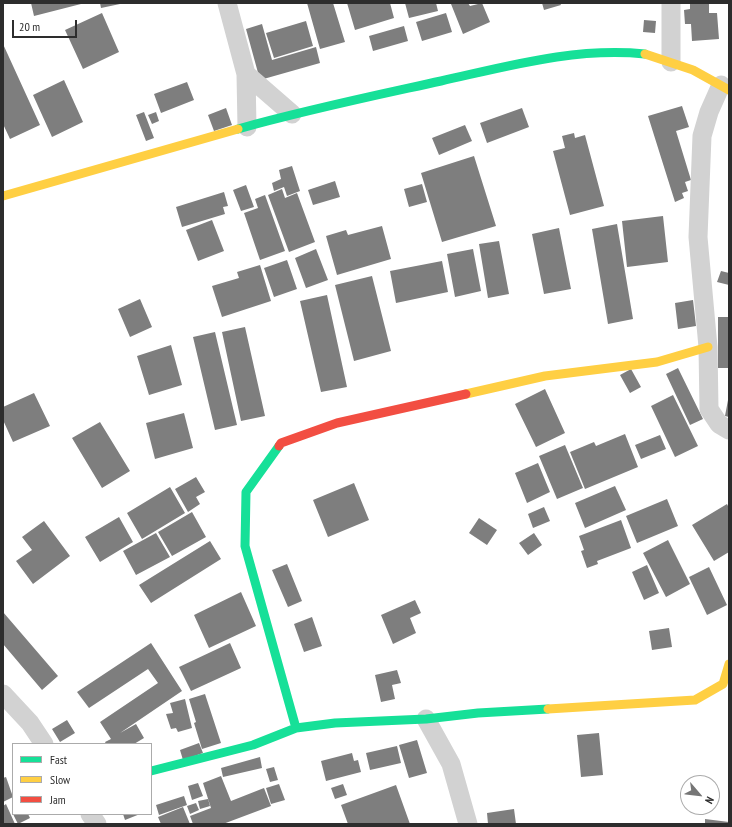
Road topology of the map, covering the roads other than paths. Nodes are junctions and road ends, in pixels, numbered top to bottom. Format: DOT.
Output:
graph roads {
  1 [pos="227,3"];
  2 [pos="671,3"];
  3 [pos="671,62"];
  4 [pos="246,74"];
  5 [pos="725,87"];
  6 [pos="292,114"];
  7 [pos="247,127"];
  8 [pos="3,196"];
  9 [pos="708,347"];
  10 [pos="729,430"];
  11 [pos="729,664"];
  12 [pos="726,685"];
  13 [pos="3,694"];
  14 [pos="426,719"];
  15 [pos="296,728"];
  16 [pos="43,743"];
  17 [pos="152,771"];
  18 [pos="91,815"];
  19 [pos="97,824"];
  20 [pos="468,824"];
  1 -- 4 [label="street"];
  2 -- 3 [label="street"];
  3 -- 5 [label="street"];
  3 -- 6 [label="street"];
  4 -- 6 [label="street"];
  4 -- 7 [label="street"];
  5 -- 9 [label="street"];
  6 -- 7 [label="street"];
  7 -- 8 [label="street"];
  9 -- 10 [label="street"];
  9 -- 15 [label="street"];
  11 -- 12 [label="street"];
  12 -- 14 [label="street"];
  13 -- 16 [label="street"];
  14 -- 15 [label="street"];
  14 -- 20 [label="street"];
  15 -- 17 [label="street"];
  18 -- 19 [label="street"];
}
